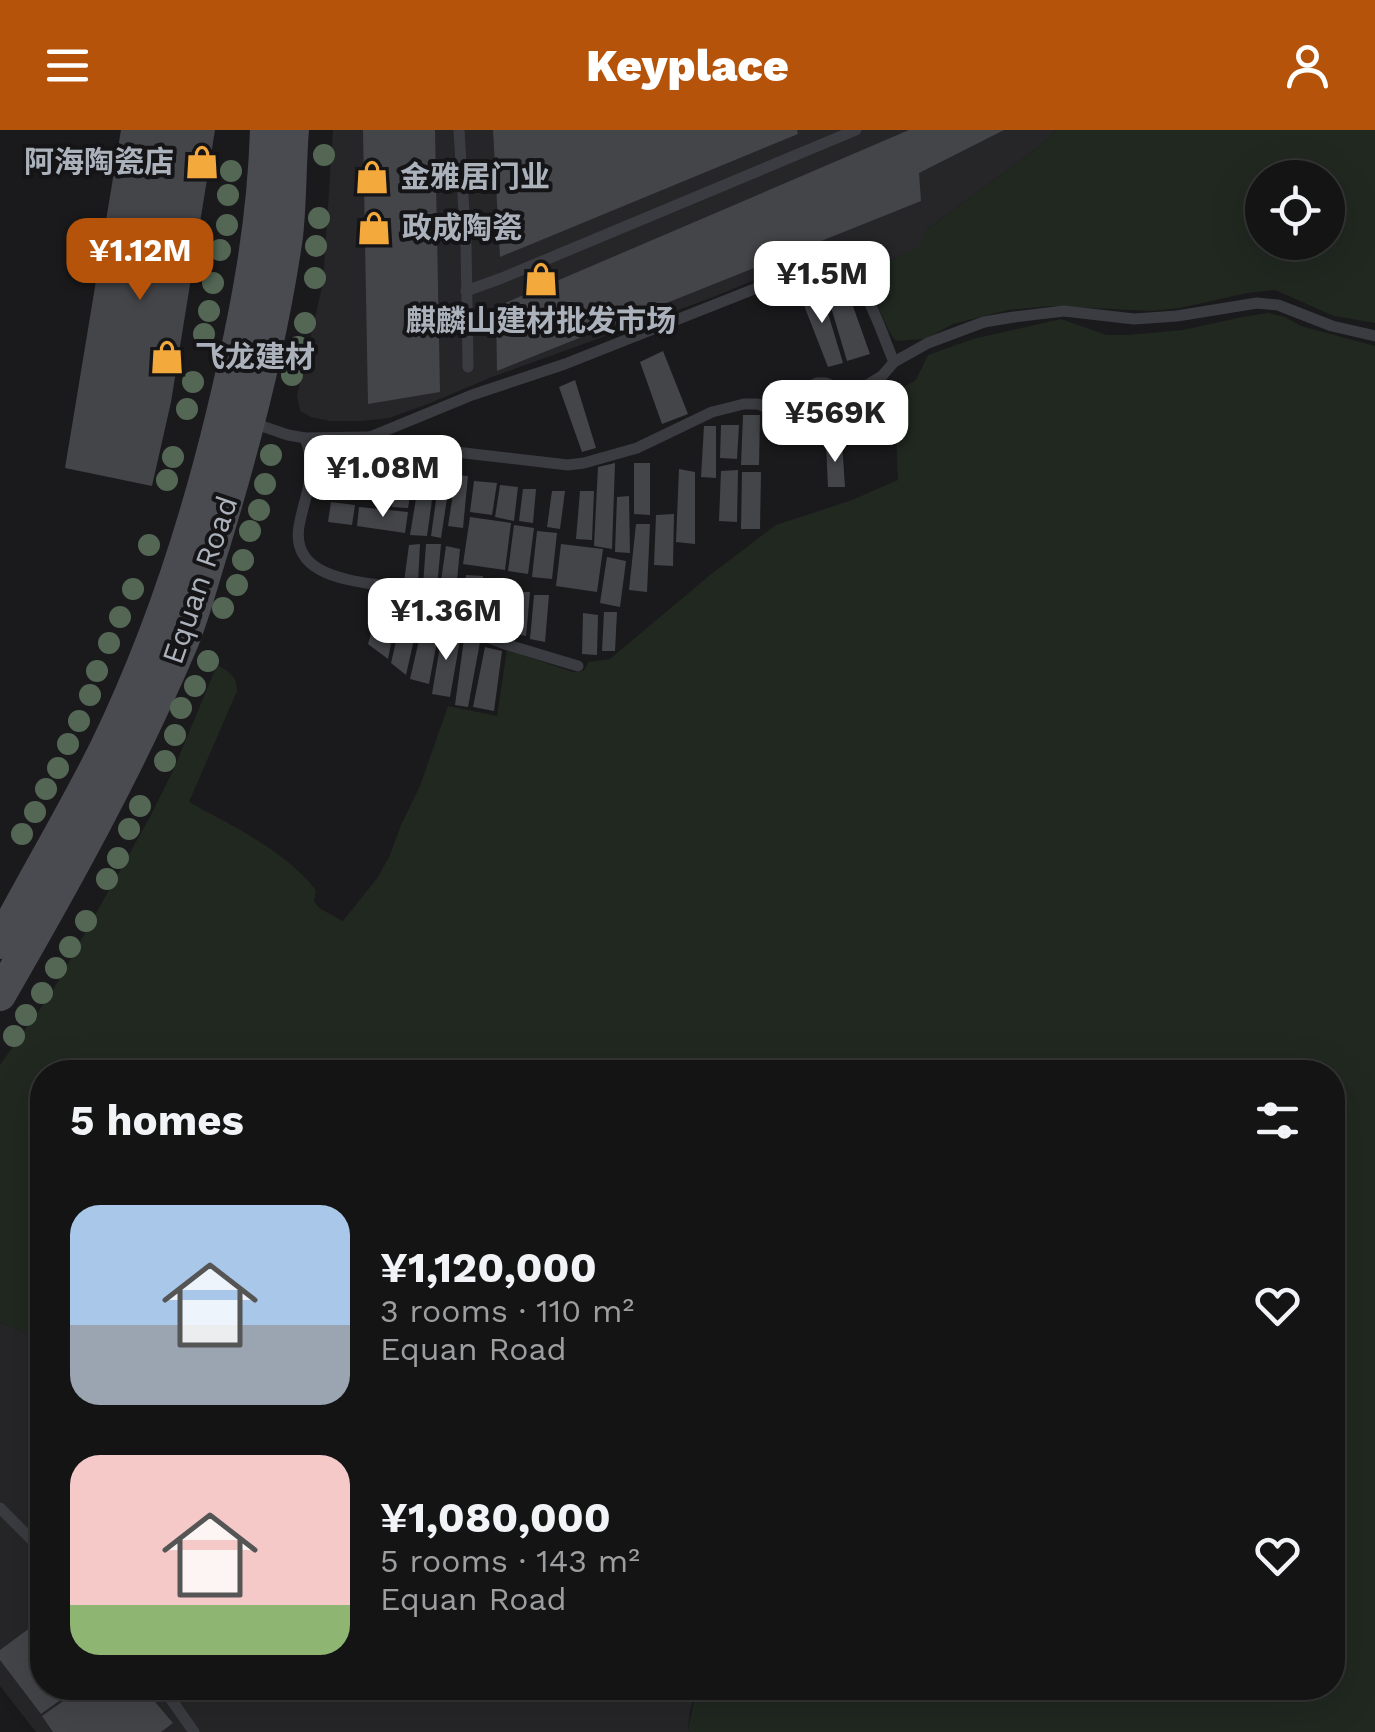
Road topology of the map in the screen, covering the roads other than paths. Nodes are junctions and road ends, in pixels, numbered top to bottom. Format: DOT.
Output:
graph roads {
  1 [pos="266,130"];
  2 [pos="293,130"];
  3 [pos="459,130"];
  4 [pos="819,130"];
  5 [pos="856,130"];
  6 [pos="825,144"];
  7 [pos="466,291"];
  8 [pos="1375,336"];
  9 [pos="894,362"];
  10 [pos="468,367"];
  11 [pos="249,422"];
  12 [pos="305,438"];
  13 [pos="369,438"];
  14 [pos="578,666"];
  15 [pos="0,943"];
  16 [pos="0,995"];
  17 [pos="0,1508"];
  18 [pos="30,1538"];
  19 [pos="171,1700"];
  20 [pos="194,1732"];
  1 -- 15 [label="main road, Equan Road"];
  2 -- 11 [label="main road, Equan Road"];
  3 -- 7 [label="lane"];
  4 -- 6 [label="lane"];
  5 -- 6 [label="lane"];
  6 -- 7 [label="lane"];
  7 -- 10 [label="lane"];
  8 -- 9 [label="lane"];
  9 -- 13 [label="lane"];
  9 -- 13 [label="lane"];
  11 -- 12 [label="lane"];
  11 -- 16 [label="main road, Equan Road"];
  12 -- 13 [label="lane"];
  12 -- 14 [label="lane"];
  17 -- 18 [label="lane"];
  19 -- 20 [label="lane"];
}
